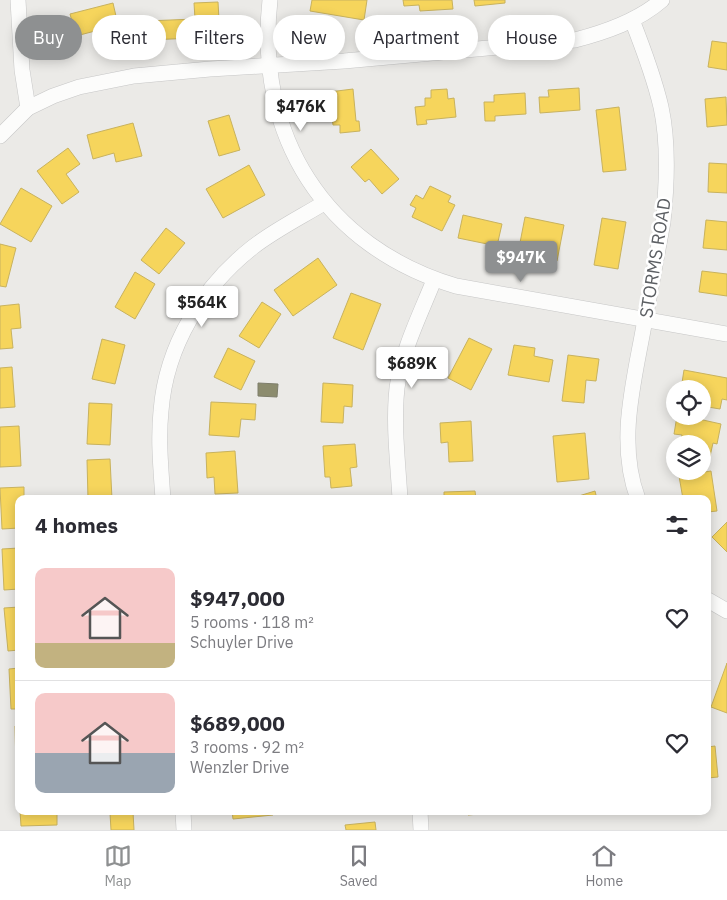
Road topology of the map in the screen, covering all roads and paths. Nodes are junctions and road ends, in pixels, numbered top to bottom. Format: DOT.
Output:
graph roads {
  1 [pos="18,0"];
  2 [pos="270,0"];
  3 [pos="662,0"];
  4 [pos="632,20"];
  5 [pos="270,65"];
  6 [pos="28,108"];
  7 [pos="0,136"];
  8 [pos="324,203"];
  9 [pos="434,280"];
  10 [pos="645,320"];
  11 [pos="727,334"];
  12 [pos="163,495"];
  13 [pos="400,495"];
  14 [pos="637,495"];
  15 [pos="711,602"];
  16 [pos="727,611"];
  17 [pos="183,815"];
  18 [pos="420,815"];
  19 [pos="184,830"];
  20 [pos="421,830"];
  1 -- 6 [label="street"];
  2 -- 5 [label="street"];
  3 -- 4 [label="street"];
  4 -- 5 [label="street"];
  4 -- 10 [label="street, STORMS ROAD"];
  5 -- 6 [label="street"];
  5 -- 8 [label="street"];
  6 -- 7 [label="street"];
  8 -- 9 [label="street"];
  8 -- 12 [label="street"];
  9 -- 10 [label="street"];
  9 -- 13 [label="street"];
  10 -- 11 [label="street"];
  10 -- 14 [label="street, STORMS ROAD"];
  15 -- 16 [label="street"];
  17 -- 19 [label="street"];
  18 -- 20 [label="street"];
}
